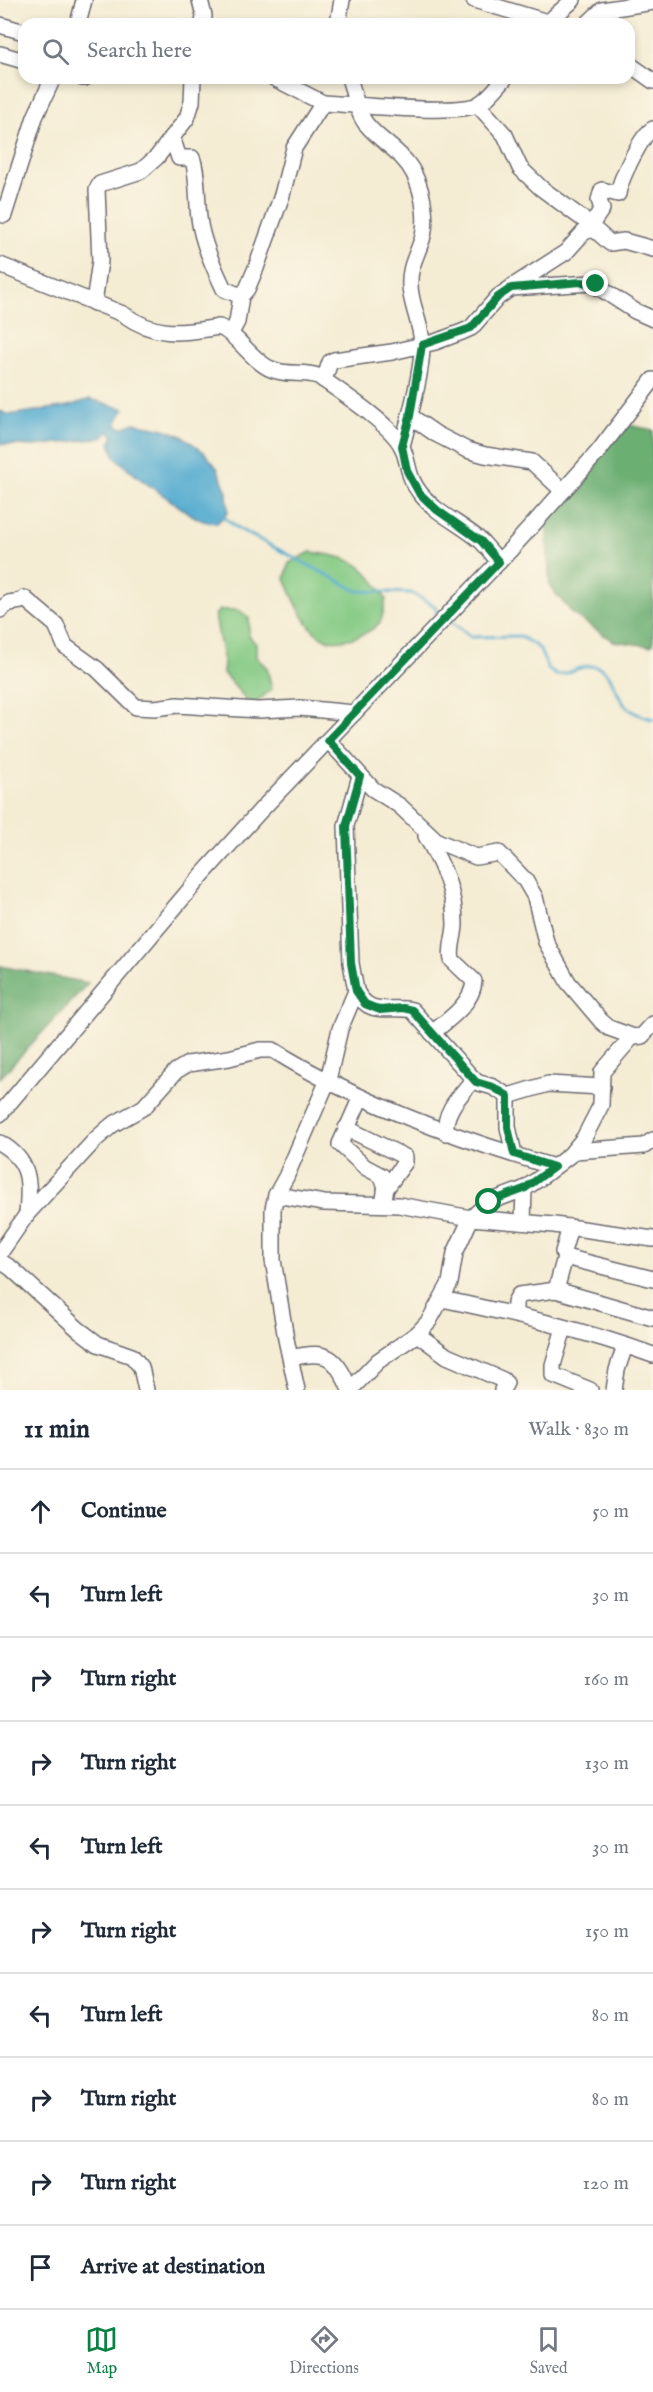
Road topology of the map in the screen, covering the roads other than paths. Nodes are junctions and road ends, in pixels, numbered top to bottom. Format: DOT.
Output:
graph roads {
  1 [pos="84,0"];
  2 [pos="200,0"];
  3 [pos="342,0"];
  4 [pos="474,0"];
  5 [pos="573,0"];
  6 [pos="653,2"];
  7 [pos="500,4"];
  8 [pos="80,18"];
  9 [pos="204,18"];
  10 [pos="339,18"];
  11 [pos="536,18"];
  12 [pos="554,18"];
  13 [pos="594,18"];
  14 [pos="0,25"];
  15 [pos="18,30"];
  16 [pos="0,54"];
  17 [pos="18,58"];
  18 [pos="635,68"];
  19 [pos="653,81"];
  20 [pos="50,84"];
  21 [pos="193,84"];
  22 [pos="286,84"];
  23 [pos="351,84"];
  24 [pos="499,84"];
  25 [pos="323,103"];
  26 [pos="358,105"];
  27 [pos="478,105"];
  28 [pos="652,130"];
  29 [pos="172,137"];
  30 [pos="4,215"];
  31 [pos="592,227"];
  32 [pos="653,249"];
  33 [pos="0,265"];
  34 [pos="511,288"];
  35 [pos="241,296"];
  36 [pos="94,303"];
  37 [pos="653,319"];
  38 [pos="231,333"];
  39 [pos="422,345"];
  40 [pos="324,380"];
  41 [pos="653,380"];
  42 [pos="410,416"];
  43 [pos="402,446"];
  44 [pos="563,490"];
  45 [pos="499,562"];
  46 [pos="0,610"];
  47 [pos="354,713"];
  48 [pos="328,740"];
  49 [pos="360,776"];
  50 [pos="421,828"];
  51 [pos="356,991"];
  52 [pos="652,1029"];
  53 [pos="432,1033"];
  54 [pos="632,1037"];
  55 [pos="474,1079"];
  56 [pos="328,1080"];
  57 [pos="602,1087"];
  58 [pos="508,1096"];
  59 [pos="360,1099"];
  60 [pos="0,1114"];
  61 [pos="346,1128"];
  62 [pos="446,1133"];
  63 [pos="653,1140"];
  64 [pos="0,1143"];
  65 [pos="574,1151"];
  66 [pos="514,1154"];
  67 [pos="554,1167"];
  68 [pos="524,1189"];
  69 [pos="276,1195"];
  70 [pos="384,1197"];
  71 [pos="27,1214"];
  72 [pos="471,1218"];
  73 [pos="523,1222"];
  74 [pos="570,1227"];
  75 [pos="653,1239"];
  76 [pos="0,1253"];
  77 [pos="565,1257"];
  78 [pos="0,1261"];
  79 [pos="653,1279"];
  80 [pos="556,1290"];
  81 [pos="442,1299"];
  82 [pos="515,1314"];
  83 [pos="653,1318"];
  84 [pos="564,1328"];
  85 [pos="417,1334"];
  86 [pos="625,1346"];
  87 [pos="653,1355"];
  88 [pos="291,1358"];
  89 [pos="585,1389"];
  90 [pos="146,1390"];
  91 [pos="297,1390"];
  92 [pos="502,1390"];
  93 [pos="614,1390"];
  1 -- 8 [label="street"];
  2 -- 9 [label="street"];
  3 -- 10 [label="street"];
  4 -- 7 [label="street"];
  5 -- 12 [label="street"];
  6 -- 13 [label="street"];
  7 -- 11 [label="street"];
  14 -- 15 [label="street"];
  16 -- 17 [label="street"];
  18 -- 19 [label="street"];
  20 -- 30 [label="street"];
  21 -- 29 [label="street"];
  22 -- 25 [label="street"];
  23 -- 26 [label="street"];
  24 -- 27 [label="street"];
  25 -- 26 [label="street"];
  25 -- 35 [label="street"];
  26 -- 27 [label="street"];
  26 -- 39 [label="street"];
  27 -- 31 [label="street"];
  28 -- 31 [label="street"];
  29 -- 35 [label="street"];
  29 -- 36 [label="street"];
  31 -- 32 [label="street"];
  31 -- 34 [label="street"];
  33 -- 36 [label="street"];
  34 -- 37 [label="street"];
  34 -- 39 [label="street"];
  35 -- 38 [label="street"];
  36 -- 38 [label="street"];
  38 -- 40 [label="street"];
  39 -- 40 [label="street"];
  39 -- 42 [label="street"];
  40 -- 43 [label="street"];
  41 -- 44 [label="street"];
  42 -- 43 [label="street"];
  42 -- 44 [label="street"];
  43 -- 45 [label="street"];
  44 -- 45 [label="street"];
  45 -- 47 [label="street"];
  46 -- 47 [label="street"];
  47 -- 48 [label="street"];
  48 -- 49 [label="street"];
  48 -- 60 [label="street"];
  49 -- 50 [label="street"];
  49 -- 51 [label="street"];
  50 -- 53 [label="street"];
  50 -- 54 [label="street"];
  51 -- 53 [label="street"];
  51 -- 56 [label="street"];
  52 -- 54 [label="street"];
  53 -- 55 [label="street"];
  54 -- 57 [label="street"];
  55 -- 58 [label="street"];
  55 -- 62 [label="street"];
  56 -- 59 [label="street"];
  56 -- 69 [label="street"];
  56 -- 71 [label="street"];
  57 -- 58 [label="street"];
  57 -- 65 [label="street"];
  58 -- 66 [label="street"];
  59 -- 61 [label="street"];
  59 -- 62 [label="street"];
  61 -- 70 [label="street"];
  61 -- 70 [label="street"];
  62 -- 66 [label="street"];
  63 -- 65 [label="street"];
  64 -- 71 [label="street"];
  65 -- 67 [label="street"];
  66 -- 67 [label="street"];
  67 -- 68 [label="street"];
  68 -- 72 [label="street"];
  68 -- 73 [label="street"];
  69 -- 70 [label="street"];
  69 -- 88 [label="street"];
  70 -- 72 [label="street"];
  71 -- 76 [label="street"];
  72 -- 73 [label="street"];
  72 -- 81 [label="street"];
  73 -- 74 [label="street"];
  74 -- 75 [label="street"];
  74 -- 77 [label="street"];
  77 -- 79 [label="street"];
  77 -- 80 [label="street"];
  78 -- 90 [label="street"];
  80 -- 82 [label="street"];
  80 -- 83 [label="street"];
  81 -- 82 [label="street"];
  81 -- 85 [label="street"];
  82 -- 84 [label="street"];
  84 -- 86 [label="street"];
  84 -- 89 [label="street"];
  85 -- 88 [label="street"];
  85 -- 92 [label="street"];
  86 -- 87 [label="street"];
  86 -- 93 [label="street"];
  88 -- 91 [label="street"];
}
